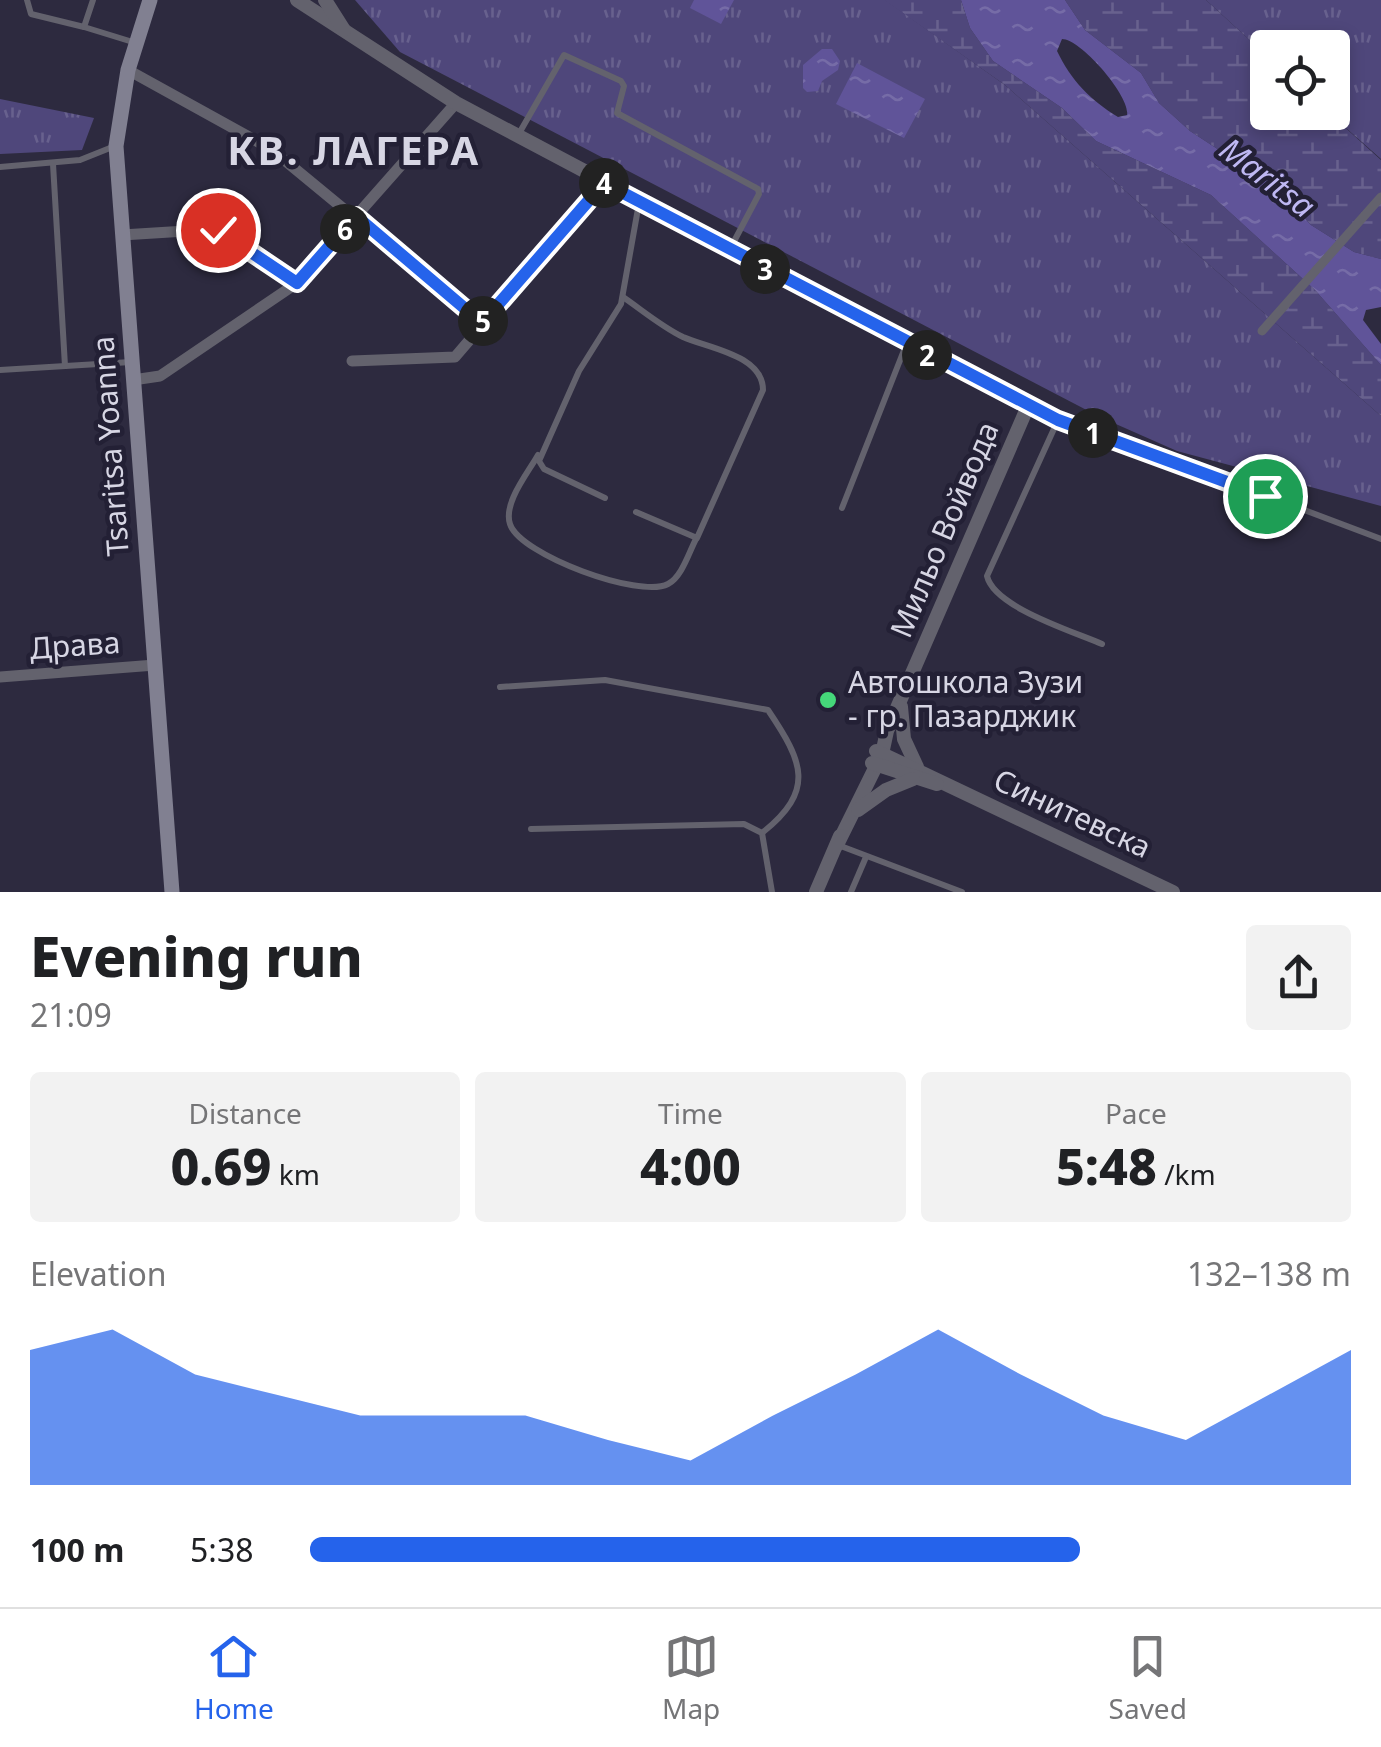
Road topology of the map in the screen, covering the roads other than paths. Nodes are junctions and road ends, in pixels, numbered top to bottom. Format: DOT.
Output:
graph roads {
  1 [pos="27,0"];
  2 [pos="93,0"];
  3 [pos="150,0"];
  4 [pos="297,0"];
  5 [pos="325,0"];
  6 [pos="84,27"];
  7 [pos="347,35"];
  8 [pos="136,43"];
  9 [pos="128,70"];
  10 [pos="456,104"];
  11 [pos="517,136"];
  12 [pos="116,146"];
  13 [pos="53,164"];
  14 [pos="0,167"];
  15 [pos="604,183"];
  16 [pos="1381,198"];
  17 [pos="639,202"];
  18 [pos="356,216"];
  19 [pos="122,235"];
  20 [pos="730,250"];
  21 [pos="297,283"];
  22 [pos="623,297"];
  23 [pos="482,323"];
  24 [pos="1262,331"];
  25 [pos="906,344"];
  26 [pos="352,361"];
  27 [pos="132,362"];
  28 [pos="65,366"];
  29 [pos="0,370"];
  30 [pos="133,380"];
  31 [pos="1028,406"];
  32 [pos="1058,420"];
  33 [pos="540,452"];
  34 [pos="605,498"];
  35 [pos="842,508"];
  36 [pos="636,512"];
  37 [pos="697,538"];
  38 [pos="1381,539"];
  39 [pos="1102,644"];
  40 [pos="155,665"];
  41 [pos="0,677"];
  42 [pos="500,687"];
  43 [pos="900,702"];
  44 [pos="875,758"];
  45 [pos="915,773"];
  46 [pos="854,814"];
  47 [pos="531,829"];
  48 [pos="762,833"];
  49 [pos="837,845"];
  50 [pos="866,857"];
  51 [pos="172,892"];
  52 [pos="772,892"];
  53 [pos="816,892"];
  54 [pos="850,892"];
  55 [pos="962,892"];
  56 [pos="1174,892"];
  1 -- 6 [label="lane"];
  2 -- 6 [label="lane"];
  3 -- 8 [label="main road, Tsaritsa Yoanna"];
  4 -- 7 [label="street"];
  5 -- 7 [label="street"];
  6 -- 8 [label="lane"];
  7 -- 10 [label="street"];
  8 -- 9 [label="main road, Tsaritsa Yoanna"];
  9 -- 12 [label="main road, Tsaritsa Yoanna"];
  9 -- 18 [label="street"];
  10 -- 11 [label="street"];
  10 -- 18 [label="street"];
  11 -- 15 [label="street"];
  11 -- 20 [label="lane"];
  12 -- 13 [label="lane"];
  12 -- 19 [label="main road, Tsaritsa Yoanna"];
  13 -- 14 [label="lane"];
  13 -- 28 [label="lane"];
  15 -- 17 [label="street"];
  15 -- 23 [label="street"];
  16 -- 24 [label="street"];
  17 -- 20 [label="street"];
  17 -- 22 [label="lane"];
  18 -- 21 [label="street"];
  18 -- 23 [label="street"];
  19 -- 21 [label="street"];
  19 -- 27 [label="main road, Tsaritsa Yoanna"];
  20 -- 25 [label="street"];
  21 -- 30 [label="street"];
  22 -- 33 [label="lane"];
  22 -- 37 [label="lane"];
  23 -- 26 [label="street"];
  25 -- 31 [label="street"];
  25 -- 35 [label="lane"];
  27 -- 28 [label="lane"];
  27 -- 30 [label="main road, Tsaritsa Yoanna"];
  28 -- 29 [label="lane"];
  30 -- 40 [label="main road, Tsaritsa Yoanna"];
  31 -- 32 [label="lane"];
  31 -- 43 [label="street, Мильо Войвода"];
  32 -- 38 [label="lane"];
  32 -- 39 [label="lane"];
  33 -- 34 [label="lane"];
  33 -- 37 [label="lane"];
  36 -- 37 [label="lane"];
  40 -- 41 [label="street, Драва"];
  40 -- 51 [label="main road, Tsaritsa Yoanna"];
  42 -- 48 [label="lane"];
  43 -- 44 [label="street, Мильо Войвода"];
  43 -- 45 [label="street"];
  44 -- 45 [label="street, Синитевска"];
  44 -- 46 [label="street, Мильо Войвода"];
  44 -- 49 [label="street, Мильо Войвода"];
  45 -- 46 [label="street"];
  45 -- 56 [label="street, Синитевска"];
  46 -- 49 [label="street, Мильо Войвода"];
  47 -- 48 [label="lane"];
  48 -- 52 [label="lane"];
  49 -- 50 [label="lane"];
  49 -- 53 [label="street, Мильо Войвода"];
  50 -- 54 [label="lane"];
  50 -- 55 [label="lane"];
}
